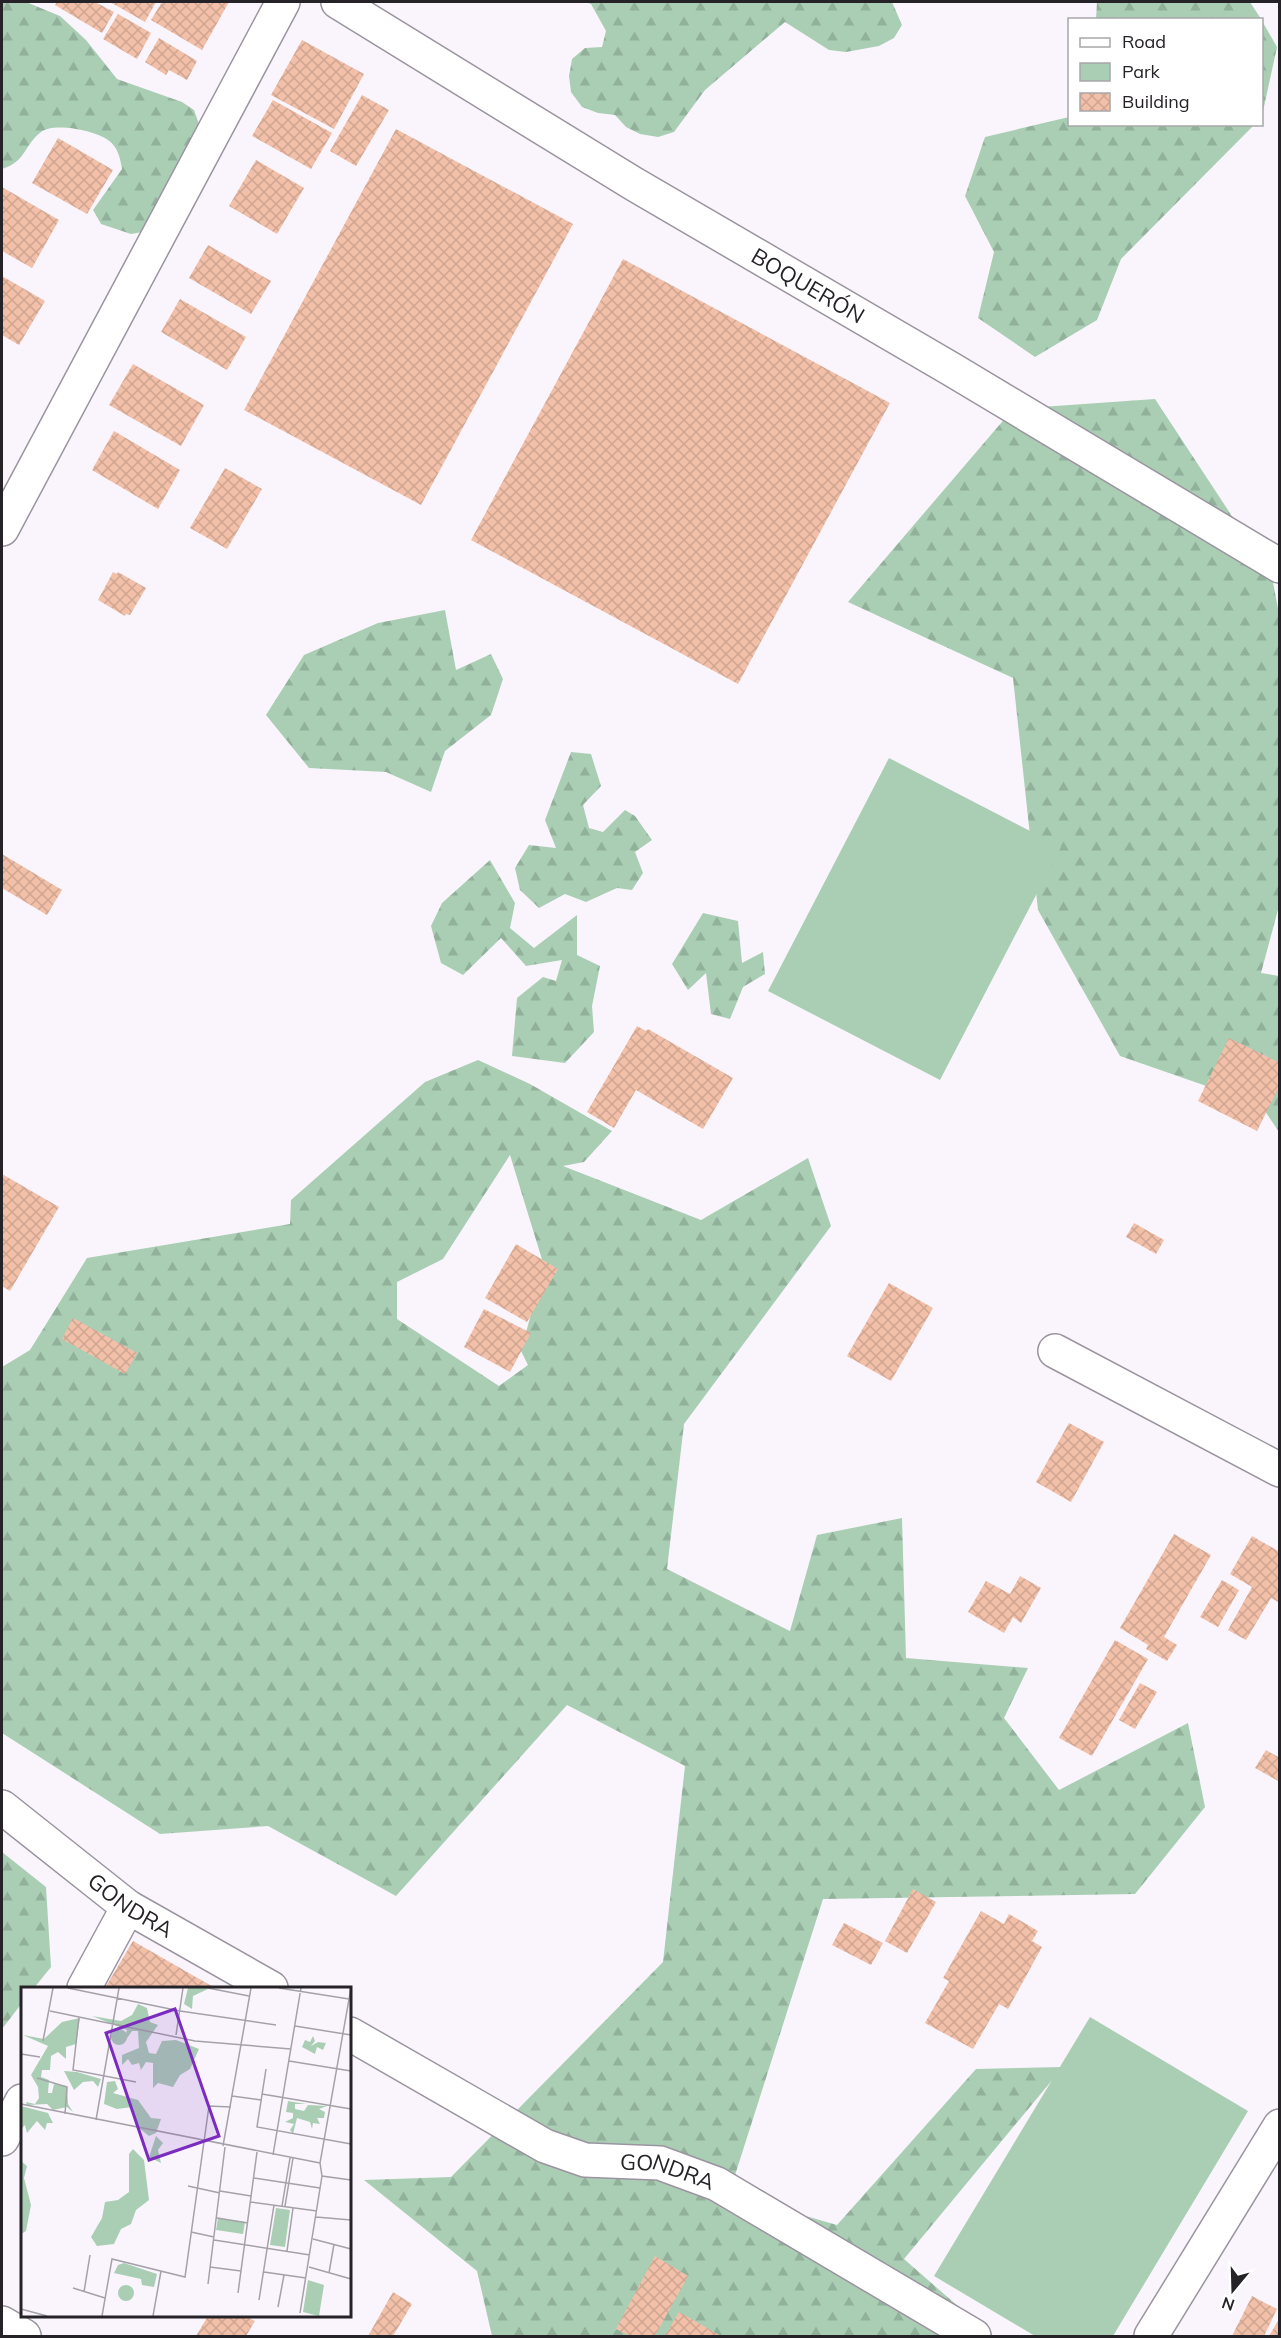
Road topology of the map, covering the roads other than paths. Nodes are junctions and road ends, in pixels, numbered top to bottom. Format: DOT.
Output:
graph roads {
  1 [pos="283,2"];
  2 [pos="338,2"];
  3 [pos="2,529"];
  4 [pos="1280,566"];
  5 [pos="1055,1351"];
  6 [pos="1280,1470"];
  7 [pos="2,1807"];
  8 [pos="128,1906"];
  9 [pos="85,1987"];
  10 [pos="268,1987"];
  11 [pos="351,2035"];
  12 [pos="21,2103"];
  13 [pos="1280,2126"];
  14 [pos="2,2139"];
  15 [pos="2,2323"];
  16 [pos="24,2337"];
  17 [pos="974,2337"];
  18 [pos="1151,2337"];
  1 -- 3 [label="street"];
  2 -- 4 [label="street, BOQUERÓN"];
  5 -- 6 [label="street"];
  7 -- 8 [label="street, GONDRA"];
  8 -- 9 [label="street"];
  8 -- 10 [label="street, GONDRA"];
  11 -- 17 [label="street, GONDRA"];
  12 -- 14 [label="street"];
  13 -- 18 [label="street"];
  15 -- 16 [label="street"];
}
